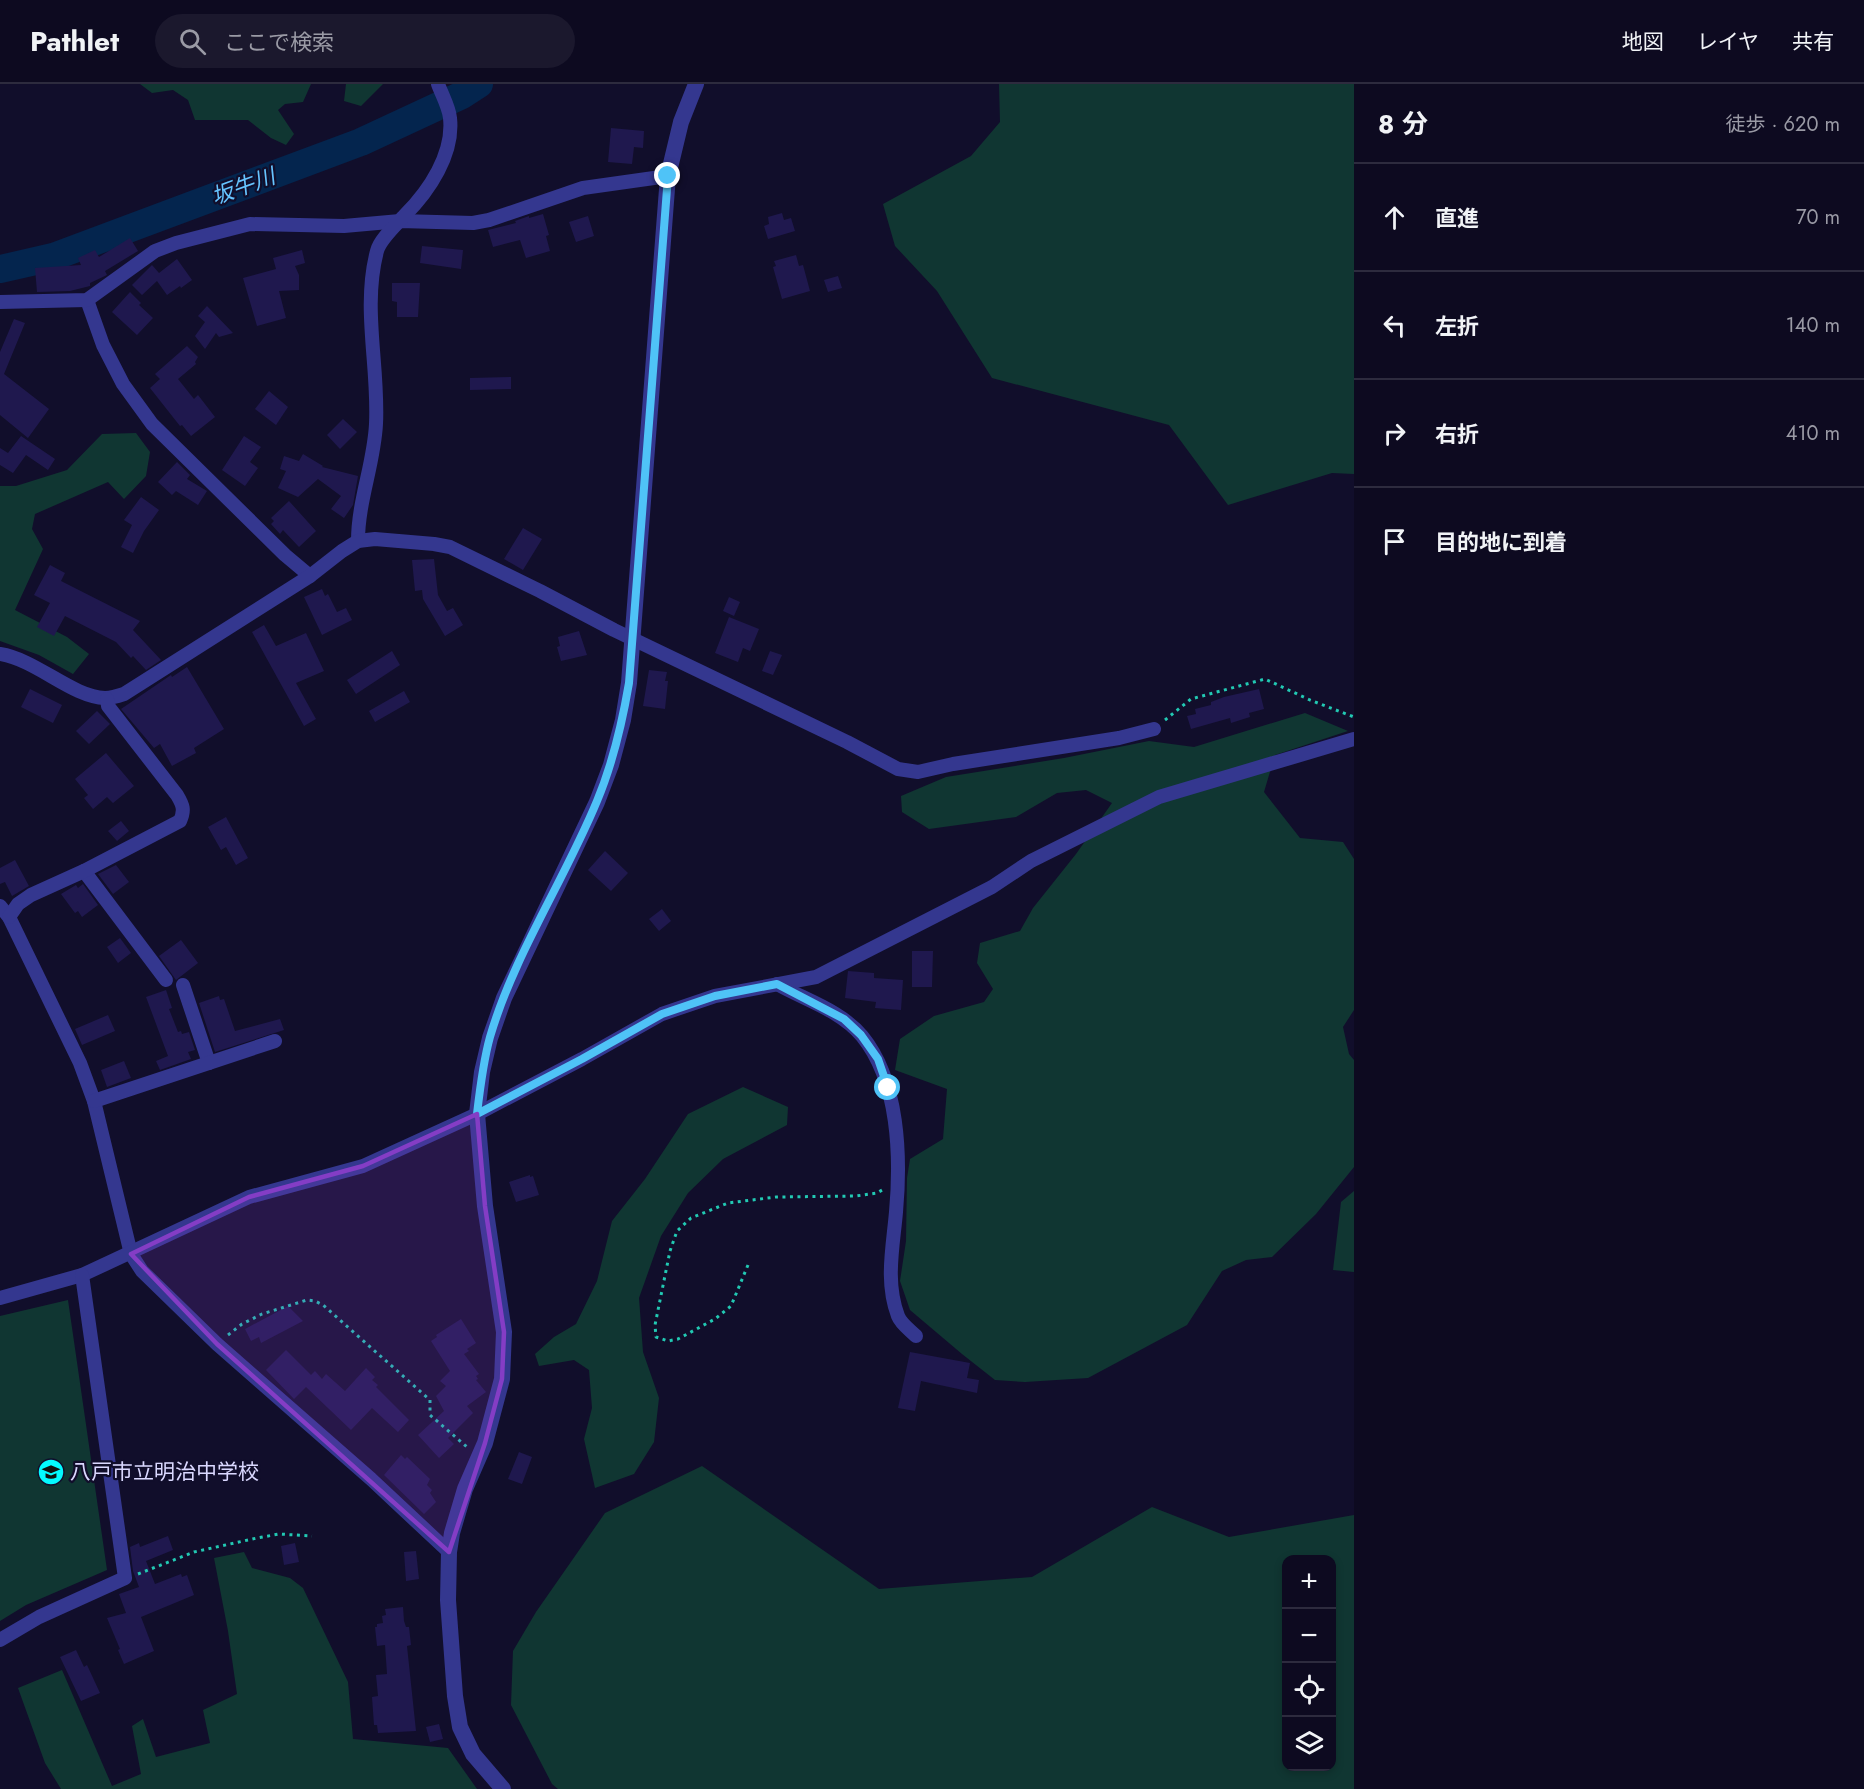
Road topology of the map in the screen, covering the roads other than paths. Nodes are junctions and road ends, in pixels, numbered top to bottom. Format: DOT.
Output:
graph roads {
  1 [pos="438,84"];
  2 [pos="696,84"];
  3 [pos="668,176"];
  4 [pos="400,220"];
  5 [pos="87,300"];
  6 [pos="0,302"];
  7 [pos="358,541"];
  8 [pos="310,576"];
  9 [pos="632,639"];
  10 [pos="0,654"];
  11 [pos="107,699"];
  12 [pos="1154,729"];
  13 [pos="1354,739"];
  14 [pos="84,871"];
  15 [pos="0,906"];
  16 [pos="9,917"];
  17 [pos="166,980"];
  18 [pos="777,984"];
  19 [pos="183,985"];
  20 [pos="275,1041"];
  21 [pos="209,1063"];
  22 [pos="94,1101"];
  23 [pos="477,1114"];
  24 [pos="131,1254"];
  25 [pos="82,1275"];
  26 [pos="0,1298"];
  27 [pos="916,1336"];
  28 [pos="449,1552"];
  29 [pos="0,1640"];
  30 [pos="503,1789"];
  1 -- 4 [label="street"];
  2 -- 3 [label="street"];
  3 -- 4 [label="street"];
  3 -- 9 [label="street"];
  4 -- 5 [label="street"];
  4 -- 7 [label="street"];
  5 -- 6 [label="street"];
  5 -- 8 [label="street"];
  7 -- 8 [label="street"];
  7 -- 9 [label="street"];
  8 -- 11 [label="street"];
  9 -- 12 [label="street"];
  9 -- 23 [label="street"];
  10 -- 11 [label="street"];
  11 -- 14 [label="street"];
  13 -- 18 [label="street"];
  14 -- 16 [label="street"];
  14 -- 17 [label="street"];
  15 -- 16 [label="street"];
  16 -- 22 [label="street"];
  18 -- 23 [label="street"];
  18 -- 27 [label="street"];
  19 -- 21 [label="street"];
  20 -- 21 [label="street"];
  21 -- 22 [label="street"];
  22 -- 24 [label="street"];
  23 -- 24 [label="street"];
  23 -- 28 [label="street"];
  24 -- 25 [label="street"];
  24 -- 28 [label="street"];
  25 -- 26 [label="street"];
  25 -- 29 [label="street"];
  28 -- 30 [label="street"];
}
